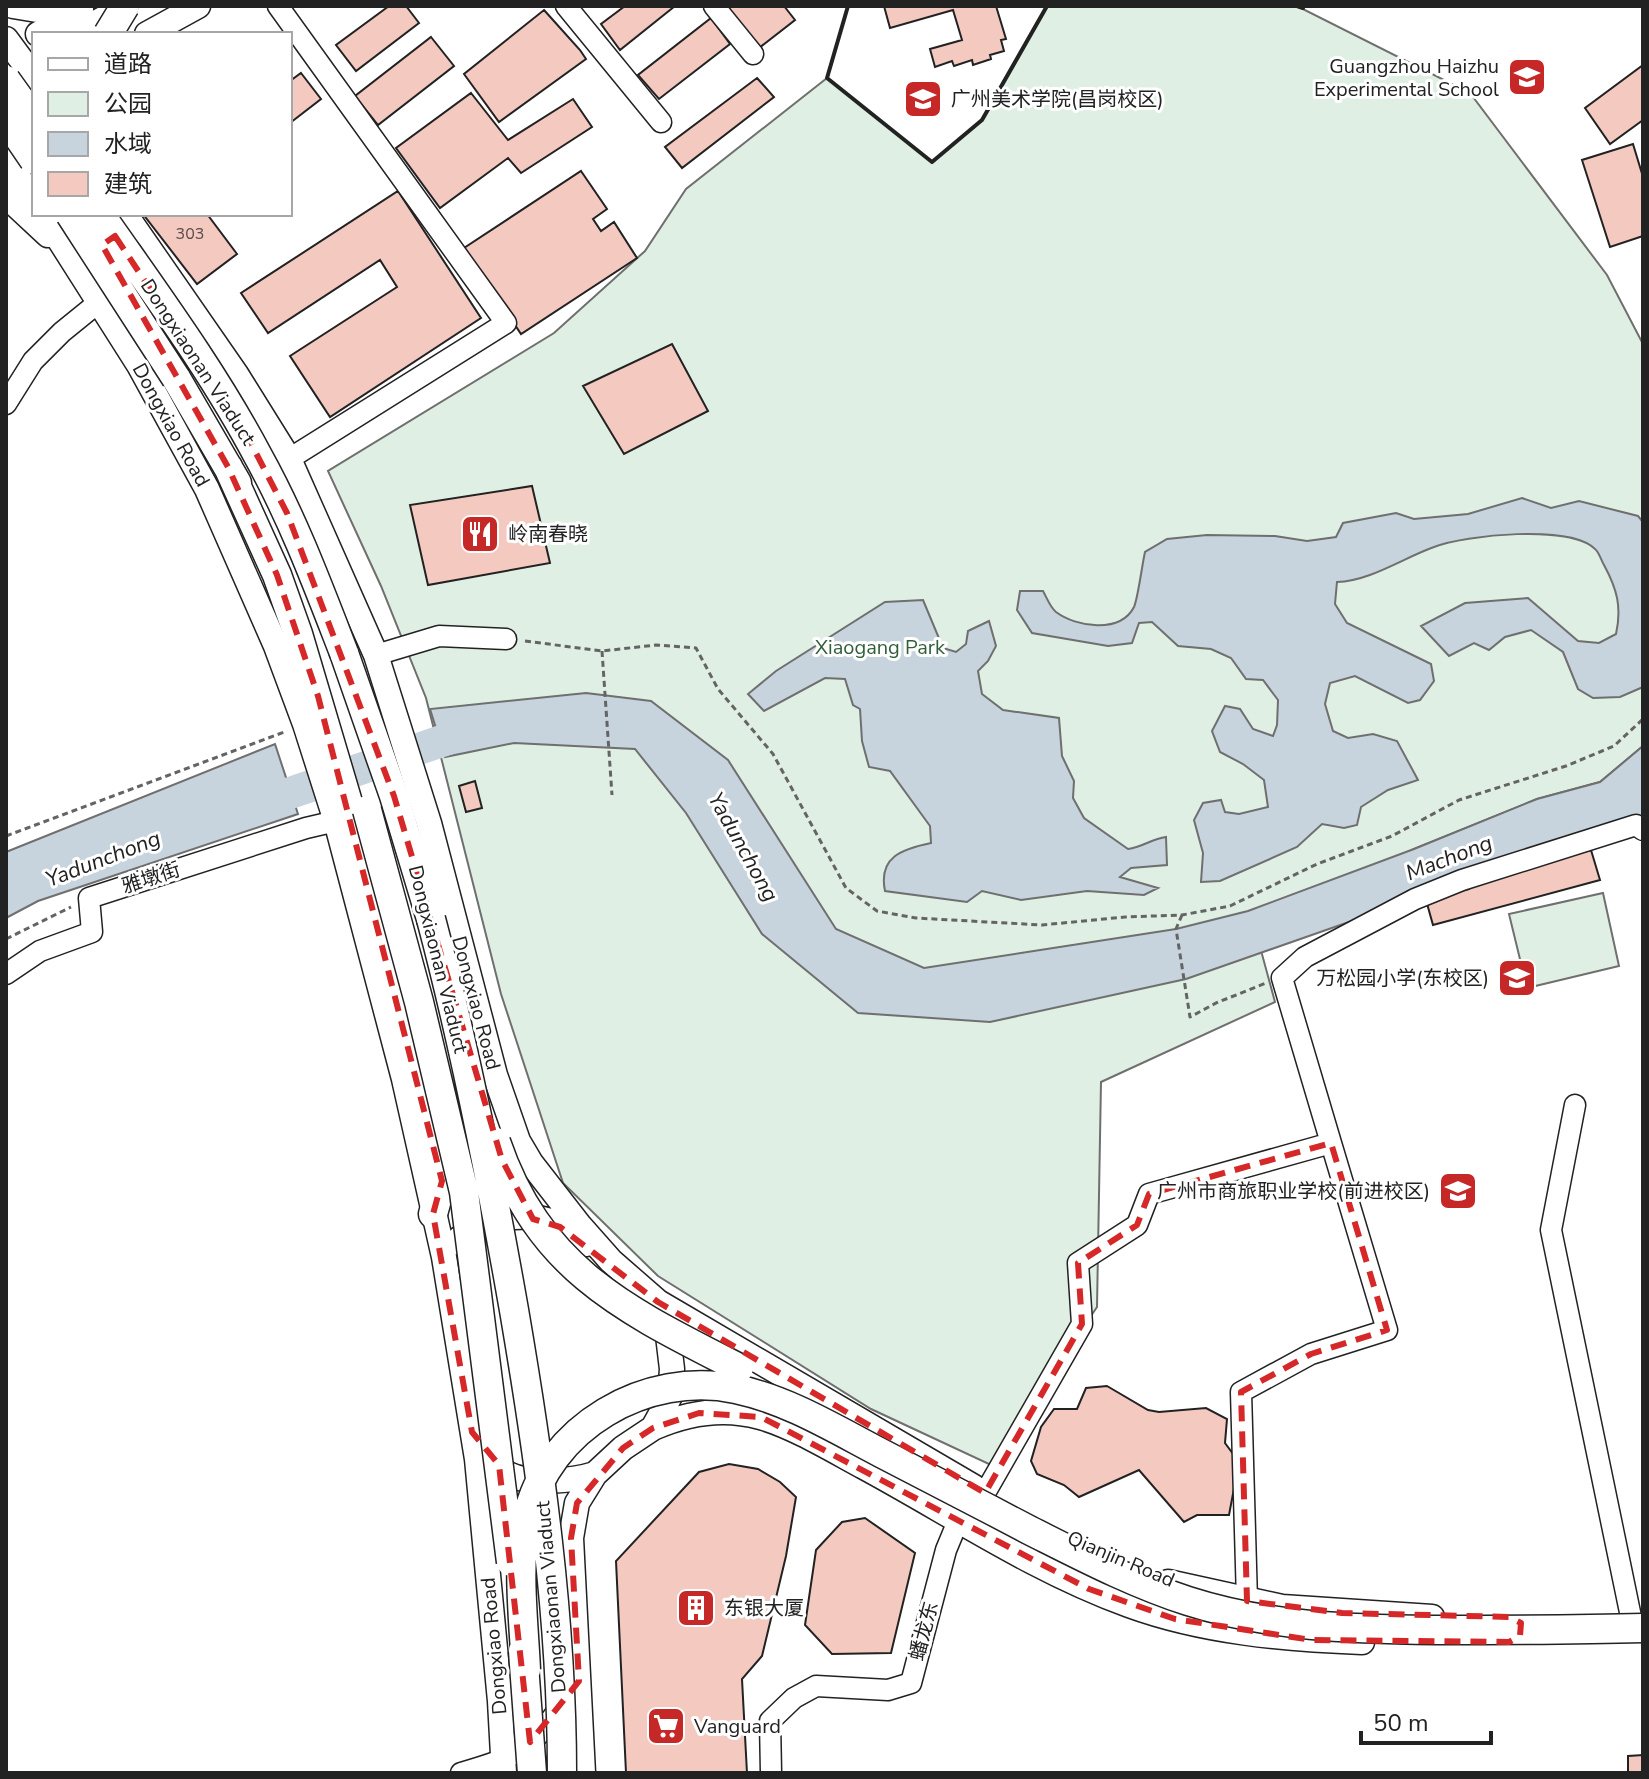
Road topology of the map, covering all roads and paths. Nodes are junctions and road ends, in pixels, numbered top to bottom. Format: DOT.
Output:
graph roads {
  1 [pos="13,6"];
  2 [pos="75,6"];
  3 [pos="86,6"];
  4 [pos="126,6"];
  5 [pos="198,6"];
  6 [pos="278,6"];
  7 [pos="566,6"];
  8 [pos="714,6"];
  9 [pos="41,32"];
  10 [pos="79,32"];
  11 [pos="109,32"];
  12 [pos="151,32"];
  13 [pos="168,32"];
  14 [pos="32,40"];
  15 [pos="753,54"];
  16 [pos="13,66"];
  17 [pos="32,90"];
  18 [pos="32,94"];
  19 [pos="6,107"];
  20 [pos="32,114"];
  21 [pos="6,119"];
  22 [pos="661,122"];
  23 [pos="6,130"];
  24 [pos="32,147"];
  25 [pos="32,157"];
  26 [pos="6,160"];
  27 [pos="6,196"];
  28 [pos="32,197"];
  29 [pos="44,216"];
  30 [pos="71,216"];
  31 [pos="91,216"];
  32 [pos="101,216"];
  33 [pos="129,219"];
  34 [pos="75,262"];
  35 [pos="99,302"];
  36 [pos="176,378"];
  37 [pos="6,404"];
  38 [pos="289,459"];
  39 [pos="228,467"];
  40 [pos="506,639"];
  41 [pos="602,651"];
  42 [pos="376,655"];
  43 [pos="381,718"];
  44 [pos="1643,719"];
  45 [pos="305,724"];
  46 [pos="406,792"];
  47 [pos="612,795"];
  48 [pos="334,815"];
  49 [pos="1643,830"];
  50 [pos="6,836"];
  51 [pos="89,898"];
  52 [pos="1182,915"];
  53 [pos="6,939"];
  54 [pos="442,962"];
  55 [pos="6,974"];
  56 [pos="1282,978"];
  57 [pos="1575,1105"];
  58 [pos="1331,1143"];
  59 [pos="433,1214"];
  60 [pos="444,1257"];
  61 [pos="611,1261"];
  62 [pos="658,1302"];
  63 [pos="653,1428"];
  64 [pos="472,1432"];
  65 [pos="916,1471"];
  66 [pos="595,1474"];
  67 [pos="985,1493"];
  68 [pos="958,1521"];
  69 [pos="1247,1601"];
  70 [pos="1554,1617"];
  71 [pos="1639,1620"];
  72 [pos="1509,1630"];
  73 [pos="1643,1641"];
  74 [pos="1551,1642"];
  75 [pos="526,1670"];
  76 [pos="579,1681"];
  77 [pos="504,1767"];
  78 [pos="461,1773"];
  79 [pos="532,1773"];
  80 [pos="562,1773"];
  81 [pos="583,1773"];
  82 [pos="771,1773"];
  1 -- 2 [label="main road"];
  3 -- 9 [label="main road"];
  4 -- 10 [label="main road"];
  4 -- 11 [label="highway, bridge"];
  5 -- 12 [label="main road"];
  5 -- 13 [label="main road"];
  6 -- 38 [label="street"];
  7 -- 22 [label="street"];
  8 -- 15 [label="street"];
  14 -- 16 [label="main road"];
  16 -- 17 [label="main road"];
  16 -- 20 [label="highway, bridge"];
  18 -- 19 [label="main road"];
  21 -- 25 [label="highway, bridge"];
  23 -- 24 [label="highway, bridge"];
  26 -- 28 [label="main road"];
  27 -- 34 [label="main road"];
  29 -- 34 [label="main road, Dongxiao Road"];
  30 -- 36 [label="highway, Dongxiaonan Viaduct, bridge"];
  31 -- 36 [label="highway, bridge"];
  32 -- 43 [label="highway, Dongxiaonan Viaduct, bridge"];
  33 -- 34 [label="street"];
  33 -- 38 [label="main road"];
  34 -- 35 [label="main road, Dongxiao Road"];
  35 -- 37 [label="street"];
  35 -- 45 [label="main road, Dongxiao Road"];
  36 -- 39 [label="highway, Dongxiaonan Viaduct"];
  38 -- 42 [label="main road"];
  39 -- 59 [label="highway"];
  39 -- 75 [label="highway, Dongxiaonan Viaduct, bridge"];
  40 -- 41 [label="path"];
  40 -- 42 [label="street"];
  41 -- 47 [label="path"];
  41 -- 52 [label="path"];
  42 -- 43 [label="main road"];
  43 -- 46 [label="highway, Dongxiaonan Viaduct"];
  44 -- 52 [label="path"];
  45 -- 48 [label="main road, Dongxiao Road"];
  45 -- 50 [label="path"];
  46 -- 54 [label="highway, Dongxiaonan Viaduct, bridge"];
  46 -- 61 [label="main road, Dongxiao Road"];
  48 -- 51 [label="street, 雅墩街"];
  48 -- 59 [label="main road, Dongxiao Road"];
  49 -- 56 [label="street"];
  51 -- 53 [label="path"];
  51 -- 55 [label="street"];
  52 -- 56 [label="path"];
  54 -- 65 [label="highway, bridge"];
  54 -- 80 [label="highway, Dongxiaonan Viaduct, bridge"];
  56 -- 58 [label="street"];
  57 -- 71 [label="street"];
  58 -- 67 [label="street"];
  58 -- 69 [label="street"];
  59 -- 60 [label="main road, Dongxiao Road"];
  60 -- 61 [label="main road"];
  60 -- 64 [label="main road, Dongxiao Road"];
  61 -- 62 [label="main road, Dongxiao Road"];
  62 -- 63 [label="main road"];
  62 -- 67 [label="main road, Qianjin Road"];
  63 -- 66 [label="main road"];
  63 -- 68 [label="main road, Qianjin Road"];
  64 -- 66 [label="main road"];
  64 -- 77 [label="main road, Dongxiao Road"];
  65 -- 71 [label="highway, bridge"];
  65 -- 75 [label="highway, bridge"];
  66 -- 76 [label="main road"];
  67 -- 69 [label="main road, Qianjin Road"];
  68 -- 72 [label="main road, Qianjin Road"];
  68 -- 82 [label="street, 蟠龙东"];
  69 -- 72 [label="main road, Qianjin Road"];
  70 -- 71 [label="main road, Qianjin Road"];
  70 -- 72 [label="main road, Qianjin Road"];
  70 -- 74 [label="main road"];
  72 -- 74 [label="main road, Qianjin Road"];
  73 -- 74 [label="main road, Qianjin Road"];
  75 -- 79 [label="highway, Dongxiaonan Viaduct, bridge"];
  76 -- 77 [label="street"];
  76 -- 81 [label="main road"];
  77 -- 78 [label="street"];
}
